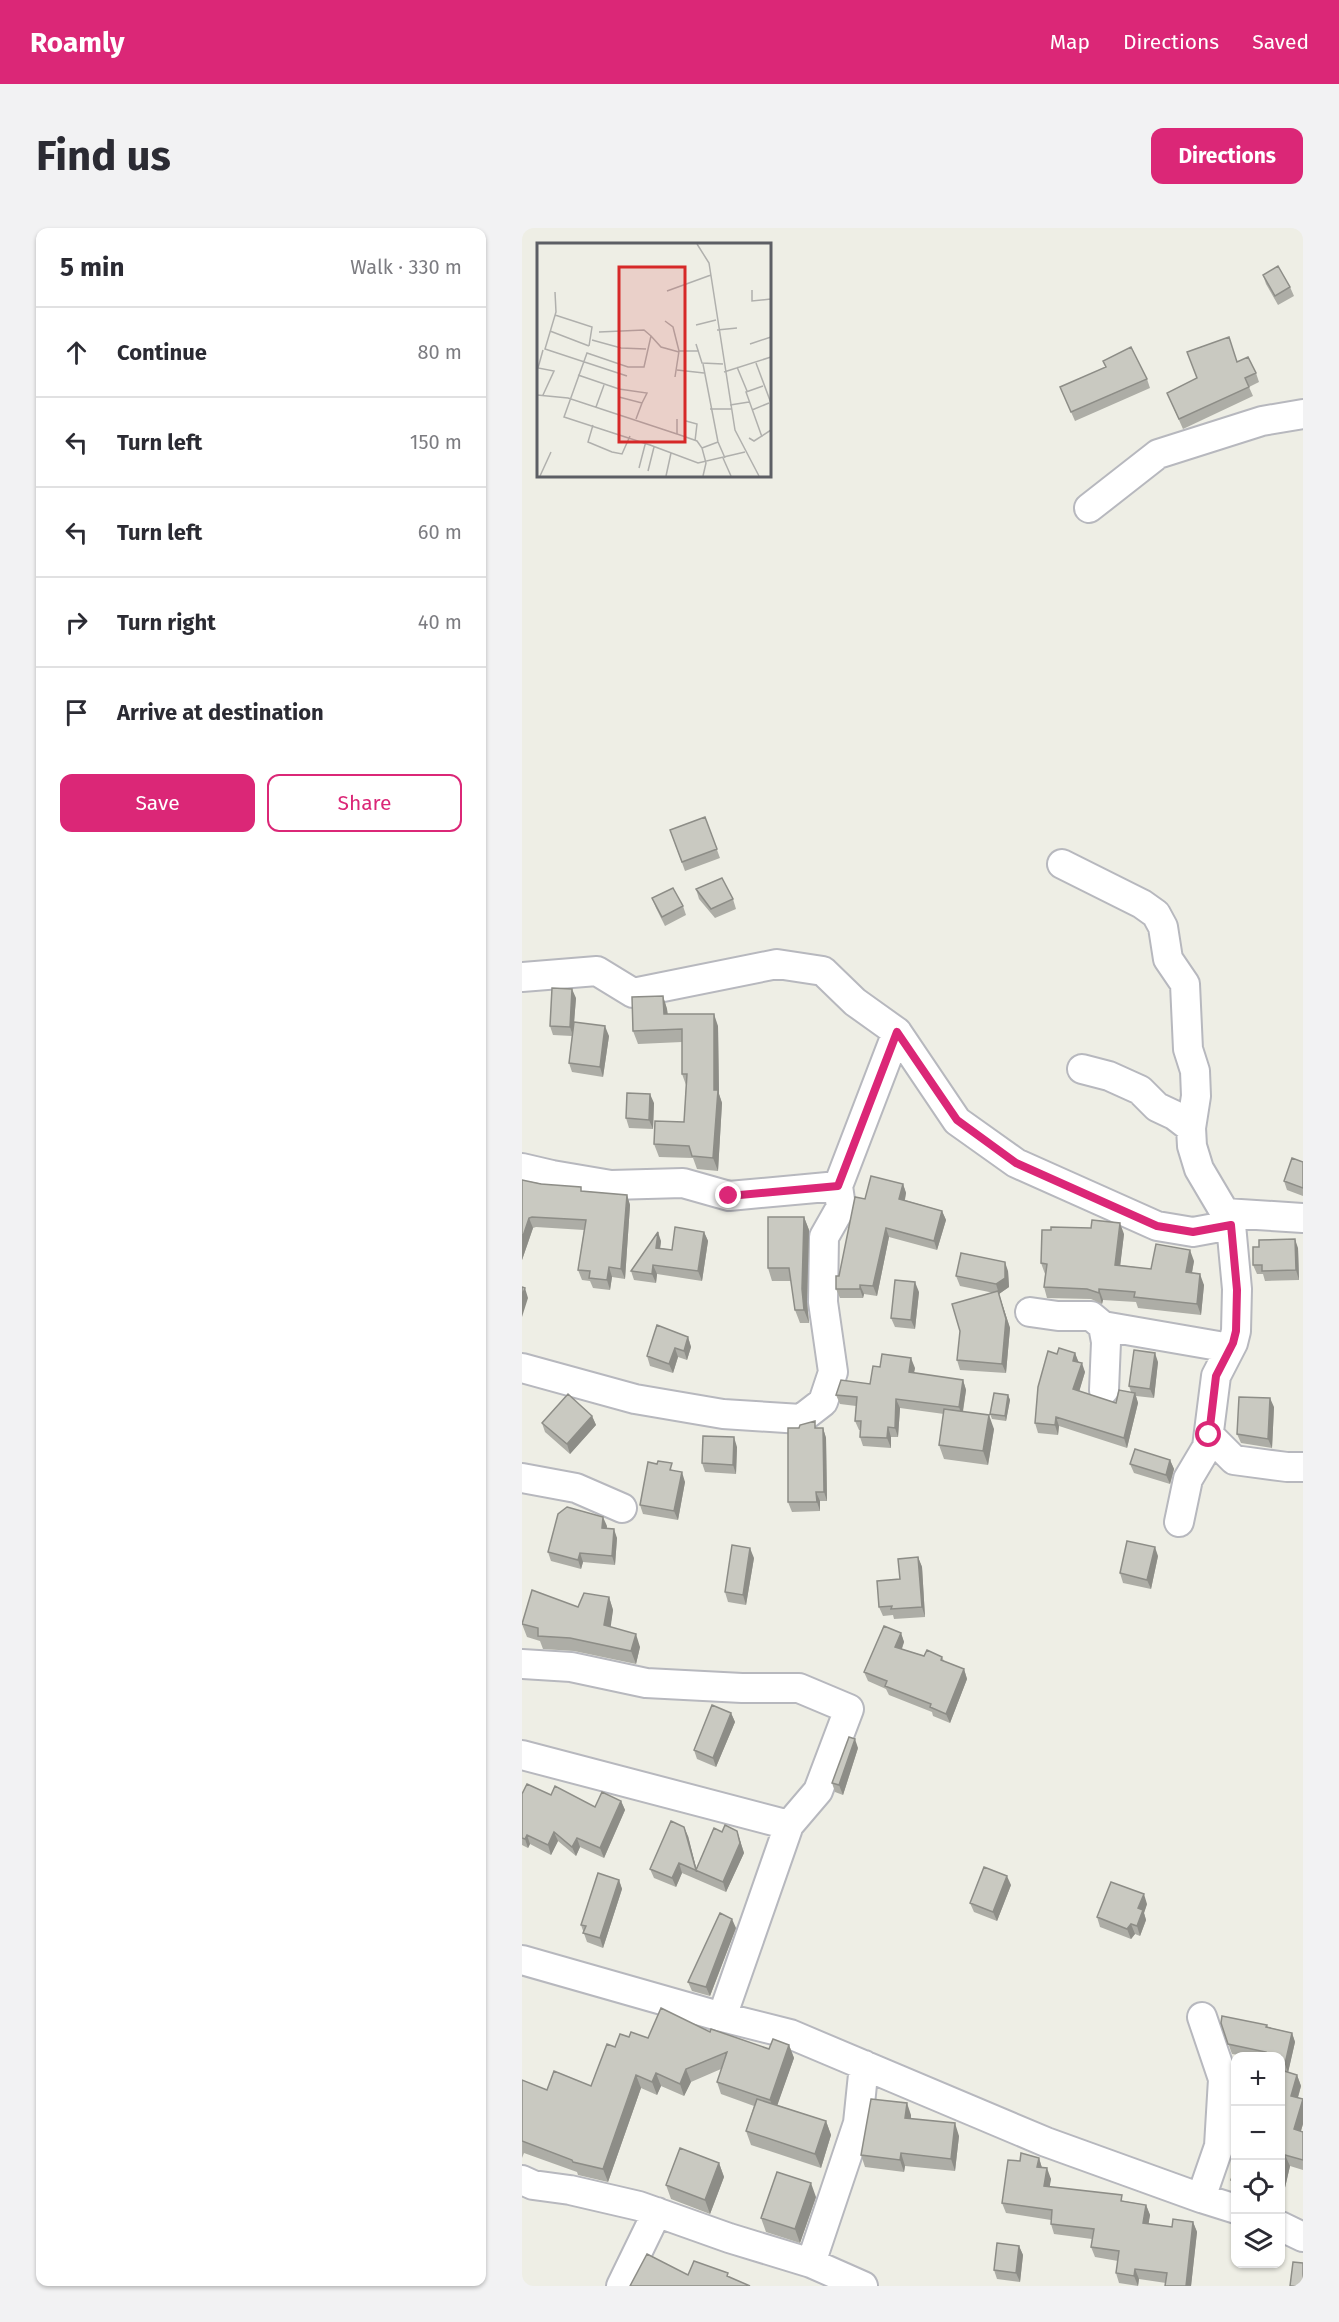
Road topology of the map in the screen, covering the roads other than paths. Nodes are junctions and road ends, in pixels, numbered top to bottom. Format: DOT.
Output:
graph roads {
  1 [pos="1303,414"];
  2 [pos="1089,508"];
  3 [pos="1062,864"];
  4 [pos="522,977"];
  5 [pos="897,1032"];
  6 [pos="1082,1069"];
  7 [pos="1191,1128"];
  8 [pos="522,1168"];
  9 [pos="838,1186"];
  10 [pos="1303,1218"];
  11 [pos="1230,1219"];
  12 [pos="1030,1312"];
  13 [pos="1103,1326"];
  14 [pos="1230,1348"];
  15 [pos="522,1368"];
  16 [pos="1104,1390"];
  17 [pos="1209,1435"];
  18 [pos="1303,1467"];
  19 [pos="522,1478"];
  20 [pos="622,1508"];
  21 [pos="1179,1522"];
  22 [pos="522,1664"];
  23 [pos="522,1755"];
  24 [pos="789,1825"];
  25 [pos="522,1960"];
  26 [pos="722,2017"];
  27 [pos="1202,2017"];
  28 [pos="864,2065"];
  29 [pos="522,2180"];
  30 [pos="1201,2198"];
  31 [pos="1231,2207"];
  32 [pos="657,2212"];
  33 [pos="1285,2228"];
  34 [pos="1303,2237"];
  35 [pos="811,2263"];
  36 [pos="848,2283"];
  37 [pos="621,2286"];
  1 -- 2 [label="street"];
  3 -- 7 [label="street"];
  4 -- 5 [label="street"];
  5 -- 9 [label="street"];
  5 -- 11 [label="street"];
  6 -- 7 [label="street"];
  7 -- 11 [label="street"];
  8 -- 9 [label="street"];
  9 -- 15 [label="street"];
  10 -- 11 [label="street"];
  11 -- 14 [label="street"];
  12 -- 13 [label="street"];
  13 -- 14 [label="street"];
  13 -- 16 [label="street"];
  14 -- 17 [label="street"];
  17 -- 18 [label="street"];
  17 -- 21 [label="street"];
  19 -- 20 [label="street"];
  22 -- 24 [label="street"];
  23 -- 24 [label="street"];
  24 -- 26 [label="street"];
  25 -- 26 [label="street"];
  26 -- 28 [label="street"];
  27 -- 30 [label="street"];
  28 -- 30 [label="street"];
  28 -- 35 [label="street"];
  29 -- 32 [label="street"];
  30 -- 31 [label="street"];
  32 -- 35 [label="street"];
  32 -- 37 [label="street"];
  33 -- 34 [label="street"];
  35 -- 36 [label="street"];
}
